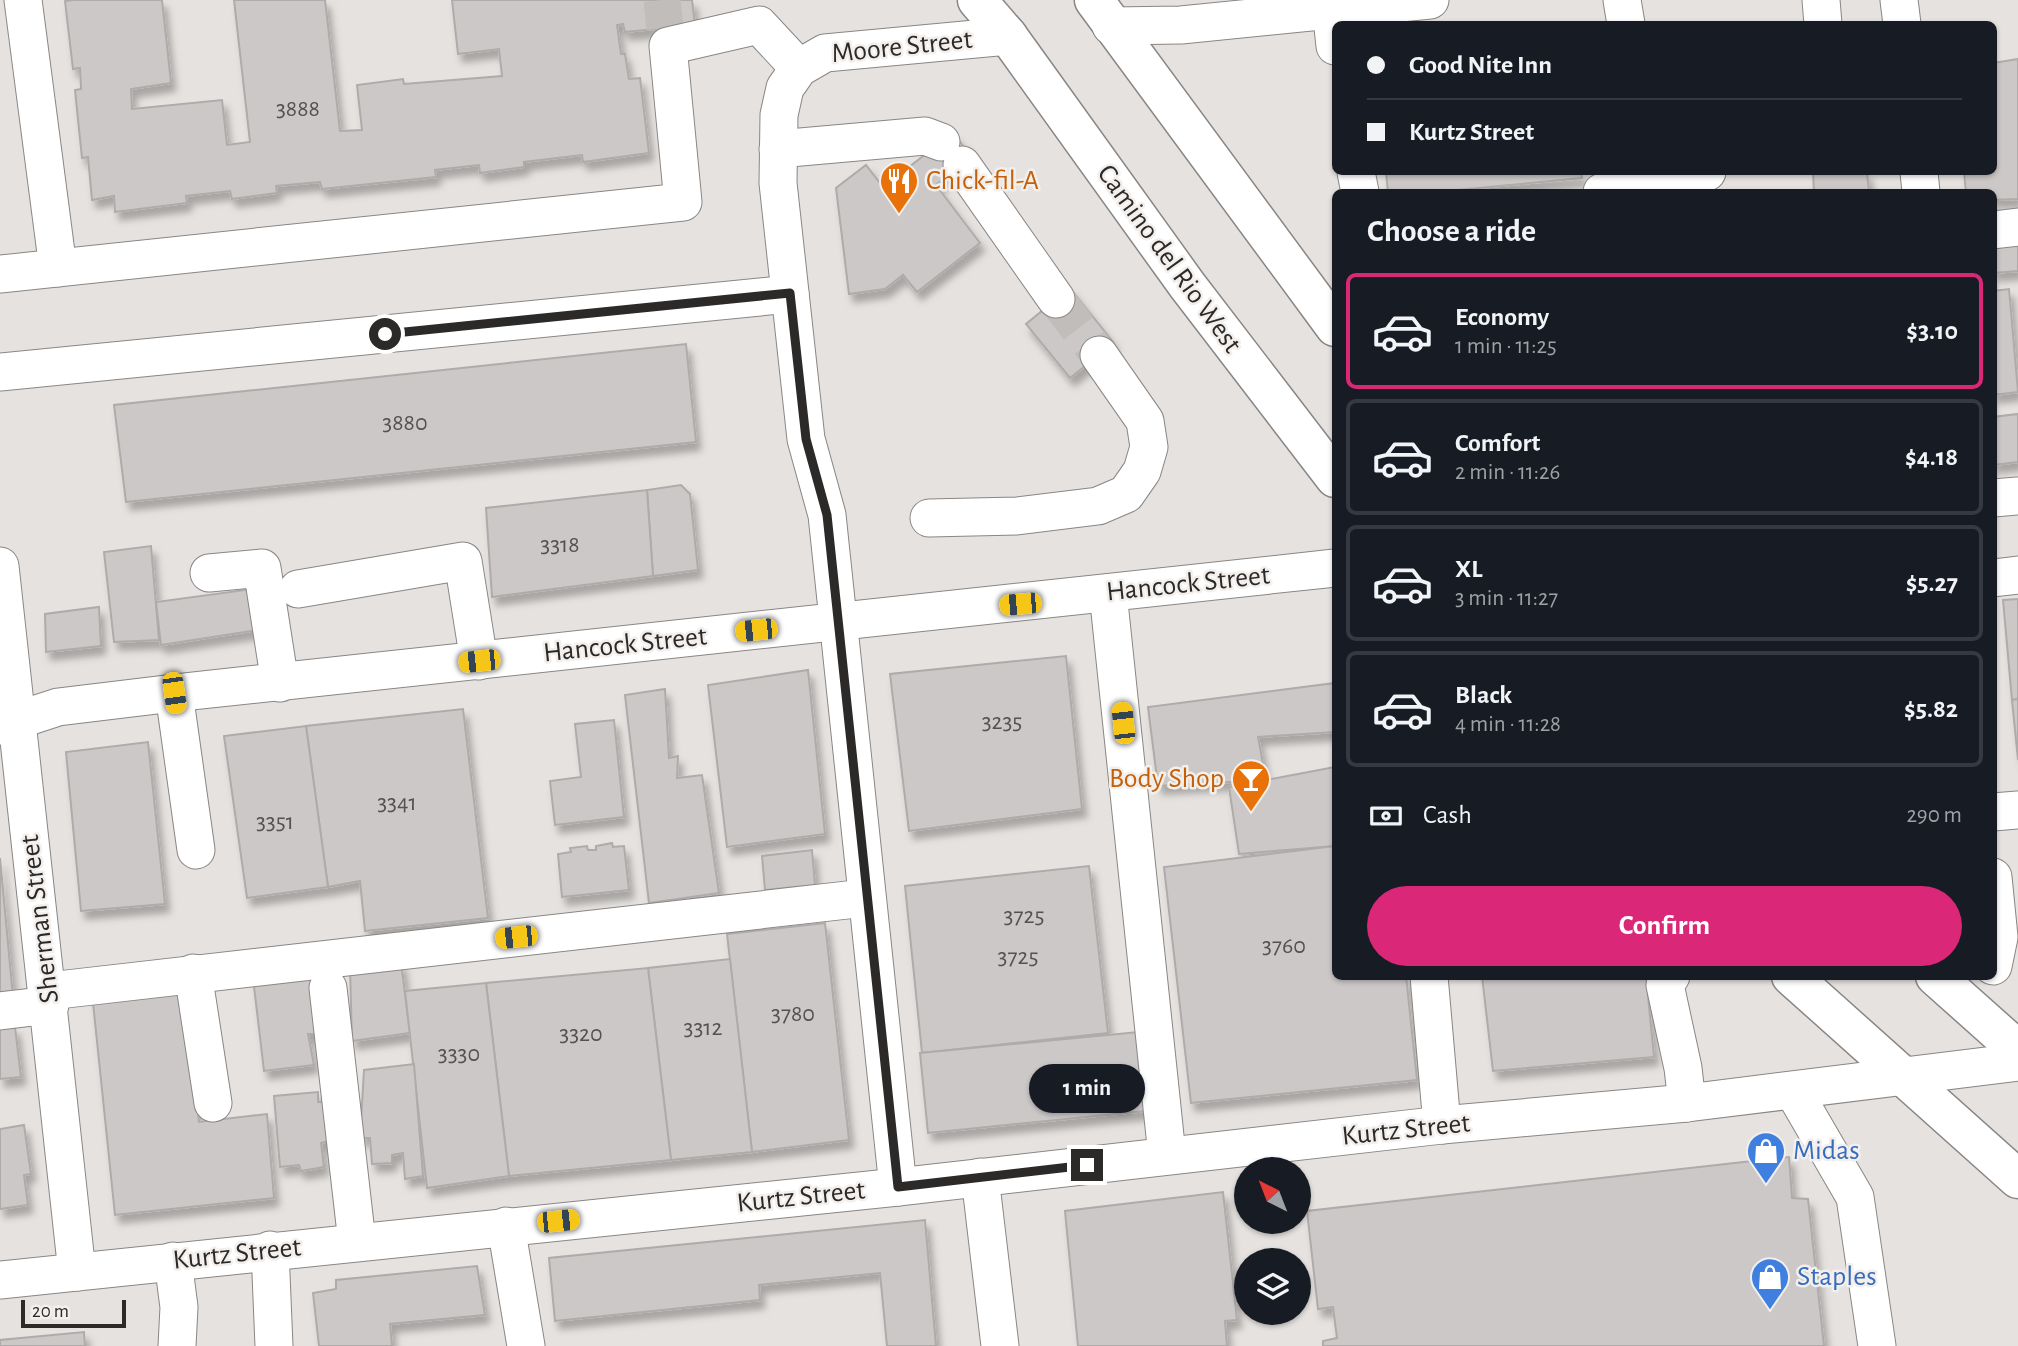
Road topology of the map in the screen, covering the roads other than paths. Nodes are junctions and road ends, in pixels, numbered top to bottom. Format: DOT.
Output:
graph roads {
  1 [pos="23,0"];
  2 [pos="977,0"];
  3 [pos="984,0"];
  4 [pos="1430,0"];
  5 [pos="1622,0"];
  6 [pos="1821,0"];
  7 [pos="1899,0"];
  8 [pos="1340,6"];
  9 [pos="1236,9"];
  10 [pos="766,12"];
  11 [pos="1103,13"];
  12 [pos="1626,21"];
  13 [pos="1823,21"];
  14 [pos="1902,21"];
  15 [pos="1008,36"];
  16 [pos="799,68"];
  17 [pos="778,149"];
  18 [pos="1654,175"];
  19 [pos="1611,189"];
  20 [pos="2018,227"];
  21 [pos="1997,230"];
  22 [pos="58,268"];
  23 [pos="0,274"];
  24 [pos="790,293"];
  25 [pos="1056,299"];
  26 [pos="1332,323"];
  27 [pos="1099,355"];
  28 [pos="0,372"];
  29 [pos="1332,474"];
  30 [pos="2018,496"];
  31 [pos="1997,498"];
  32 [pos="929,517"];
  33 [pos="0,566"];
  34 [pos="1332,568"];
  35 [pos="209,573"];
  36 [pos="2018,575"];
  37 [pos="1997,578"];
  38 [pos="298,589"];
  39 [pos="1108,593"];
  40 [pos="839,621"];
  41 [pos="479,661"];
  42 [pos="280,683"];
  43 [pos="174,693"];
  44 [pos="8,723"];
  45 [pos="2018,810"];
  46 [pos="1997,812"];
  47 [pos="196,850"];
  48 [pos="2018,881"];
  49 [pos="1997,884"];
  50 [pos="865,898"];
  51 [pos="1997,907"];
  52 [pos="2003,954"];
  53 [pos="193,973"];
  54 [pos="1997,975"];
  55 [pos="1429,980"];
  56 [pos="1668,980"];
  57 [pos="1795,980"];
  58 [pos="1939,980"];
  59 [pos="1996,980"];
  60 [pos="328,988"];
  61 [pos="49,998"];
  62 [pos="0,1011"];
  63 [pos="1984,1020"];
  64 [pos="2018,1050"];
  65 [pos="2018,1062"];
  66 [pos="1901,1076"];
  67 [pos="1794,1091"];
  68 [pos="213,1103"];
  69 [pos="1687,1103"];
  70 [pos="1442,1125"];
  71 [pos="1167,1155"];
  72 [pos="980,1178"];
  73 [pos="2018,1179"];
  74 [pos="898,1187"];
  75 [pos="506,1226"];
  76 [pos="357,1242"];
  77 [pos="270,1250"];
  78 [pos="173,1261"];
  79 [pos="77,1272"];
  80 [pos="0,1280"];
  81 [pos="177,1346"];
  82 [pos="274,1346"];
  83 [pos="526,1346"];
  84 [pos="1000,1346"];
  85 [pos="1877,1346"];
  1 -- 22 [label="street"];
  2 -- 15 [label="main road"];
  3 -- 15 [label="main road"];
  4 -- 8 [label="street"];
  5 -- 12 [label="street"];
  6 -- 13 [label="street"];
  7 -- 14 [label="street"];
  8 -- 9 [label="street"];
  9 -- 11 [label="street"];
  10 -- 16 [label="street"];
  10 -- 22 [label="street"];
  11 -- 26 [label="main road"];
  15 -- 16 [label="street, Moore Street"];
  15 -- 29 [label="main road, Camino del Rio West"];
  16 -- 17 [label="street"];
  17 -- 24 [label="street"];
  17 -- 25 [label="street"];
  18 -- 19 [label="street"];
  20 -- 21 [label="street"];
  22 -- 23 [label="street"];
  24 -- 28 [label="street"];
  24 -- 40 [label="street"];
  27 -- 32 [label="street"];
  30 -- 31 [label="street"];
  33 -- 44 [label="street, Sherman Street"];
  34 -- 39 [label="street, Hancock Street"];
  35 -- 42 [label="street"];
  36 -- 37 [label="street"];
  38 -- 41 [label="street"];
  39 -- 40 [label="street, Hancock Street"];
  39 -- 71 [label="street"];
  40 -- 41 [label="street, Hancock Street"];
  40 -- 50 [label="street"];
  41 -- 42 [label="street, Hancock Street"];
  42 -- 43 [label="street, Hancock Street"];
  43 -- 44 [label="street, Hancock Street"];
  43 -- 47 [label="street"];
  44 -- 61 [label="street, Sherman Street"];
  45 -- 46 [label="street"];
  48 -- 49 [label="street"];
  50 -- 53 [label="street"];
  50 -- 74 [label="street"];
  51 -- 52 [label="street"];
  52 -- 54 [label="street"];
  53 -- 61 [label="street"];
  53 -- 68 [label="street"];
  55 -- 70 [label="street"];
  56 -- 69 [label="street"];
  57 -- 66 [label="main road"];
  58 -- 63 [label="main road"];
  59 -- 63 [label="street"];
  60 -- 76 [label="street"];
  61 -- 62 [label="street"];
  61 -- 79 [label="street, Sherman Street"];
  63 -- 64 [label="main road"];
  65 -- 66 [label="street, Kurtz Street"];
  66 -- 67 [label="street, Kurtz Street"];
  66 -- 73 [label="main road"];
  67 -- 69 [label="street, Kurtz Street"];
  67 -- 85 [label="street"];
  69 -- 70 [label="street, Kurtz Street"];
  70 -- 71 [label="street, Kurtz Street"];
  71 -- 72 [label="street, Kurtz Street"];
  72 -- 74 [label="street, Kurtz Street"];
  72 -- 84 [label="street"];
  74 -- 75 [label="street, Kurtz Street"];
  75 -- 76 [label="street, Kurtz Street"];
  75 -- 83 [label="street"];
  76 -- 77 [label="street, Kurtz Street"];
  77 -- 78 [label="street, Kurtz Street"];
  77 -- 82 [label="street"];
  78 -- 79 [label="street, Kurtz Street"];
  78 -- 81 [label="street"];
  79 -- 80 [label="street, Kurtz Street"];
}
